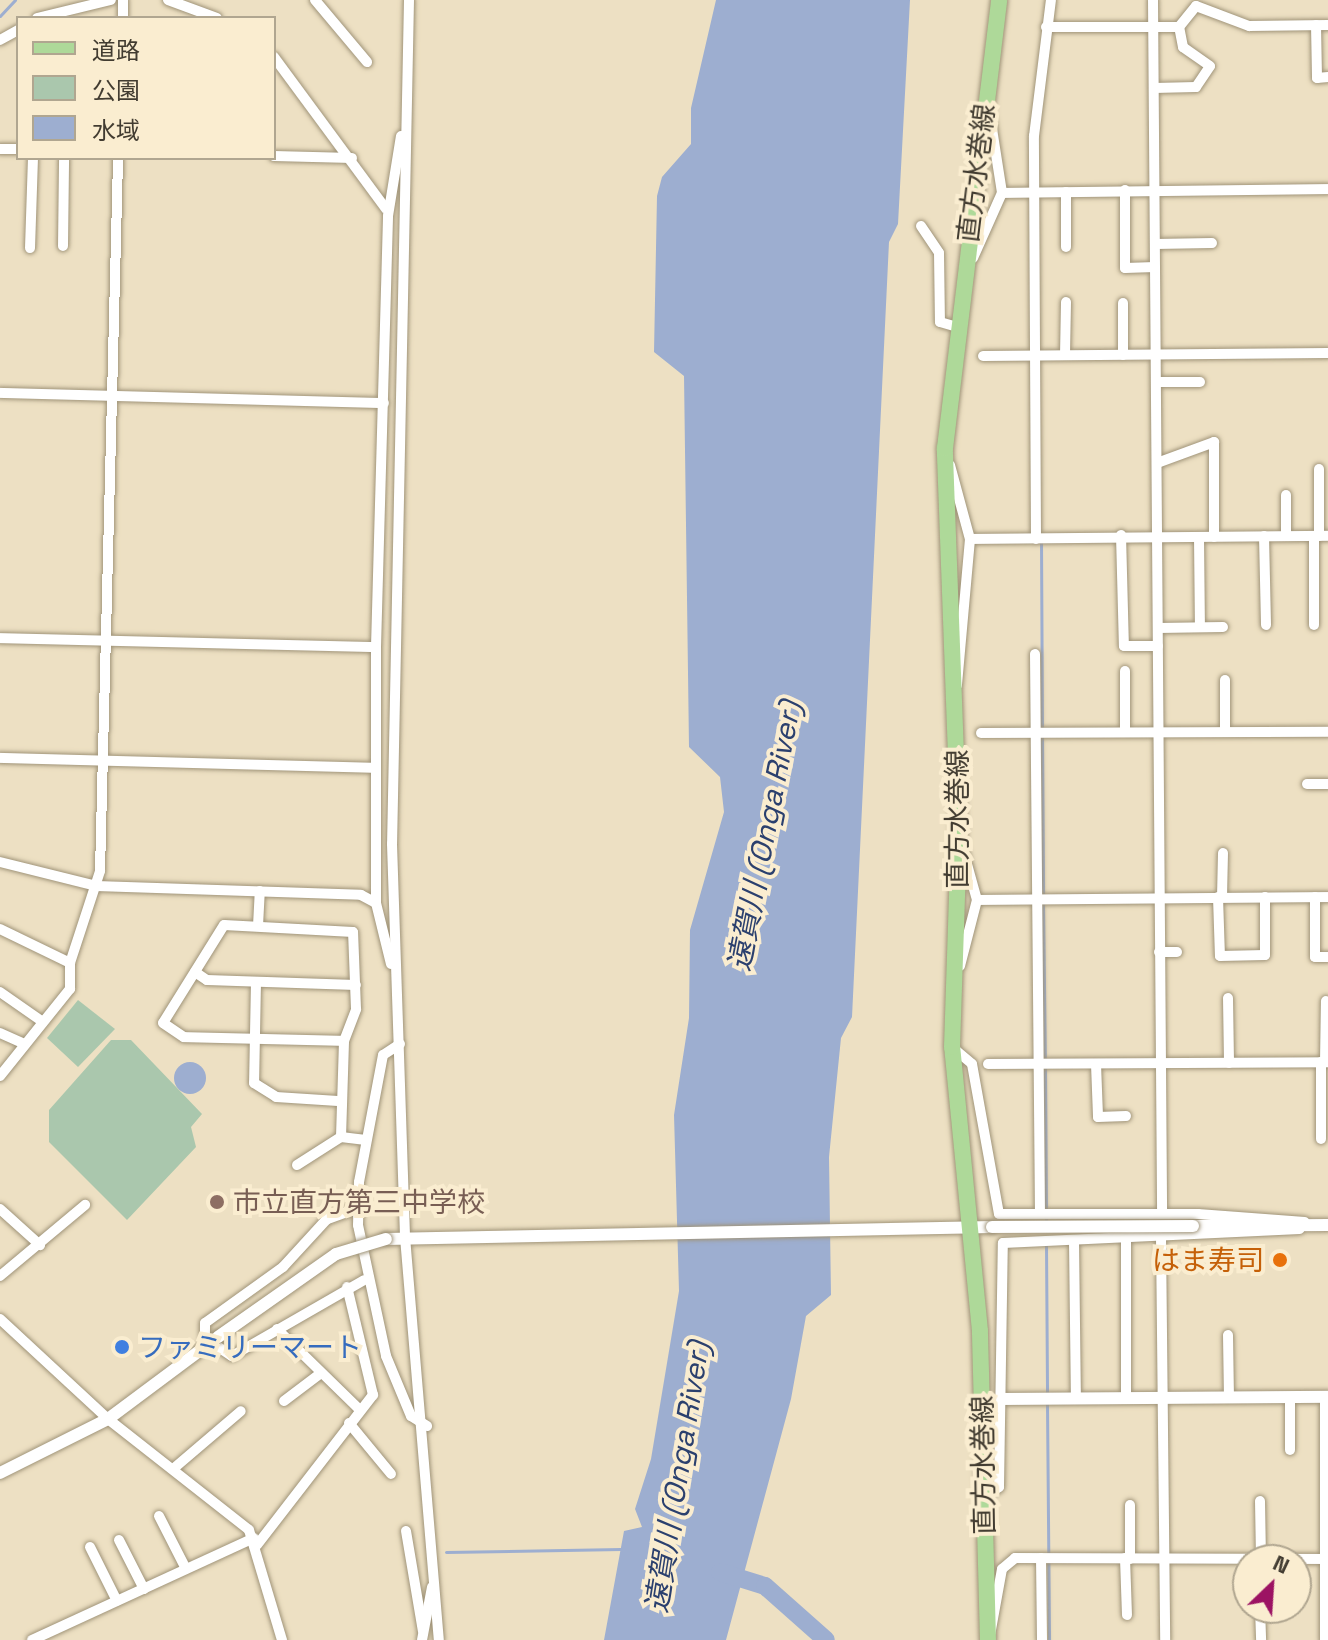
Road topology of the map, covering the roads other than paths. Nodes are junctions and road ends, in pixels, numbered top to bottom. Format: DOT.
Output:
graph roads {
  1 [pos="111,0"];
  2 [pos="168,0"];
  3 [pos="315,0"];
  4 [pos="409,0"];
  5 [pos="999,0"];
  6 [pos="1051,0"];
  7 [pos="1153,0"];
  8 [pos="45,16"];
  9 [pos="212,16"];
  10 [pos="1322,25"];
  11 [pos="1050,27"];
  12 [pos="1179,27"];
  13 [pos="1151,28"];
  14 [pos="276,60"];
  15 [pos="367,62"];
  16 [pos="1328,77"];
  17 [pos="1154,88"];
  18 [pos="986,92"];
  19 [pos="405,122"];
  20 [pos="276,156"];
  21 [pos="352,158"];
  22 [pos="33,160"];
  23 [pos="64,160"];
  24 [pos="118,160"];
  25 [pos="1328,189"];
  26 [pos="1125,190"];
  27 [pos="1152,190"];
  28 [pos="1032,192"];
  29 [pos="1066,192"];
  30 [pos="1002,193"];
  31 [pos="388,216"];
  32 [pos="921,226"];
  33 [pos="1212,243"];
  34 [pos="1155,244"];
  35 [pos="63,246"];
  36 [pos="1066,247"];
  37 [pos="30,248"];
  38 [pos="1153,267"];
  39 [pos="964,275"];
  40 [pos="1066,302"];
  41 [pos="1123,303"];
  42 [pos="957,327"];
  43 [pos="1328,353"];
  44 [pos="1153,354"];
  45 [pos="1065,355"];
  46 [pos="1123,355"];
  47 [pos="983,356"];
  48 [pos="1038,356"];
  49 [pos="1156,382"];
  50 [pos="1200,382"];
  51 [pos="0,393"];
  52 [pos="112,396"];
  53 [pos="384,403"];
  54 [pos="945,448"];
  55 [pos="1157,463"];
  56 [pos="1319,469"];
  57 [pos="1286,495"];
  58 [pos="1121,535"];
  59 [pos="1154,536"];
  60 [pos="1264,536"];
  61 [pos="1286,536"];
  62 [pos="1320,536"];
  63 [pos="1199,537"];
  64 [pos="1214,537"];
  65 [pos="970,539"];
  66 [pos="1039,539"];
  67 [pos="1266,625"];
  68 [pos="1314,625"];
  69 [pos="1200,627"];
  70 [pos="1223,627"];
  71 [pos="1158,628"];
  72 [pos="0,638"];
  73 [pos="106,641"];
  74 [pos="1155,646"];
  75 [pos="376,647"];
  76 [pos="1035,654"];
  77 [pos="1125,671"];
  78 [pos="1225,680"];
  79 [pos="957,686"];
  80 [pos="1125,731"];
  81 [pos="1155,731"];
  82 [pos="1225,732"];
  83 [pos="1328,732"];
  84 [pos="981,733"];
  85 [pos="1040,733"];
  86 [pos="0,758"];
  87 [pos="103,761"];
  88 [pos="376,768"];
  89 [pos="1307,784"];
  90 [pos="1328,784"];
  91 [pos="959,837"];
  92 [pos="1223,853"];
  93 [pos="0,862"];
  94 [pos="96,886"];
  95 [pos="260,891"];
  96 [pos="1156,897"];
  97 [pos="1220,897"];
  98 [pos="1265,897"];
  99 [pos="1315,897"];
  100 [pos="1328,897"];
  101 [pos="1042,898"];
  102 [pos="977,900"];
  103 [pos="376,903"];
  104 [pos="258,926"];
  105 [pos="0,929"];
  106 [pos="1159,952"];
  107 [pos="1177,952"];
  108 [pos="1328,957"];
  109 [pos="70,963"];
  110 [pos="195,972"];
  111 [pos="256,982"];
  112 [pos="356,985"];
  113 [pos="955,987"];
  114 [pos="396,989"];
  115 [pos="0,992"];
  116 [pos="1228,998"];
  117 [pos="1326,1001"];
  118 [pos="43,1022"];
  119 [pos="0,1033"];
  120 [pos="255,1039"];
  121 [pos="344,1041"];
  122 [pos="25,1044"];
  123 [pos="400,1044"];
  124 [pos="952,1047"];
  125 [pos="1325,1062"];
  126 [pos="1229,1063"];
  127 [pos="988,1064"];
  128 [pos="1042,1064"];
  129 [pos="1096,1064"];
  130 [pos="1157,1064"];
  131 [pos="0,1076"];
  132 [pos="338,1101"];
  133 [pos="1126,1116"];
  134 [pos="341,1137"];
  135 [pos="1321,1139"];
  136 [pos="366,1140"];
  137 [pos="297,1165"];
  138 [pos="85,1205"];
  139 [pos="358,1208"];
  140 [pos="0,1209"];
  141 [pos="1043,1212"];
  142 [pos="1158,1213"];
  143 [pos="1323,1225"];
  144 [pos="962,1228"];
  145 [pos="405,1237"];
  146 [pos="1158,1238"];
  147 [pos="1126,1239"];
  148 [pos="1074,1241"];
  149 [pos="40,1245"];
  150 [pos="0,1276"];
  151 [pos="364,1280"];
  152 [pos="347,1287"];
  153 [pos="0,1319"];
  154 [pos="277,1329"];
  155 [pos="1228,1335"];
  156 [pos="214,1341"];
  157 [pos="321,1373"];
  158 [pos="1159,1395"];
  159 [pos="1126,1396"];
  160 [pos="1290,1397"];
  161 [pos="1327,1397"];
  162 [pos="1076,1398"];
  163 [pos="1229,1398"];
  164 [pos="1004,1399"];
  165 [pos="284,1401"];
  166 [pos="360,1410"];
  167 [pos="241,1411"];
  168 [pos="108,1419"];
  169 [pos="349,1423"];
  170 [pos="427,1426"];
  171 [pos="1290,1450"];
  172 [pos="173,1469"];
  173 [pos="0,1473"];
  174 [pos="391,1474"];
  175 [pos="983,1497"];
  176 [pos="1260,1501"];
  177 [pos="1130,1505"];
  178 [pos="159,1516"];
  179 [pos="406,1531"];
  180 [pos="119,1540"];
  181 [pos="256,1541"];
  182 [pos="1259,1544"];
  183 [pos="90,1547"];
  184 [pos="1161,1557"];
  185 [pos="1045,1558"];
  186 [pos="1128,1558"];
  187 [pos="1232,1558"];
  188 [pos="1326,1559"];
  189 [pos="186,1569"];
  190 [pos="435,1575"];
  191 [pos="144,1589"];
  192 [pos="117,1601"];
  193 [pos="1127,1615"];
  194 [pos="422,1635"];
  195 [pos="32,1640"];
  196 [pos="282,1640"];
  197 [pos="439,1640"];
  198 [pos="988,1640"];
  199 [pos="1042,1640"];
  200 [pos="1165,1640"];
  201 [pos="1325,1640"];
  1 -- 8 [label="street"];
  2 -- 9 [label="street"];
  3 -- 15 [label="street"];
  4 -- 19 [label="street"];
  5 -- 18 [label="main road, 直方水巻線"];
  6 -- 11 [label="street"];
  7 -- 13 [label="street"];
  10 -- 12 [label="street"];
  10 -- 16 [label="street"];
  11 -- 13 [label="street"];
  11 -- 28 [label="street"];
  12 -- 13 [label="street"];
  12 -- 17 [label="street"];
  13 -- 17 [label="street"];
  14 -- 21 [label="street"];
  17 -- 27 [label="street"];
  18 -- 30 [label="street"];
  18 -- 39 [label="main road, 直方水巻線"];
  19 -- 31 [label="street"];
  19 -- 114 [label="street"];
  20 -- 21 [label="street"];
  21 -- 31 [label="street"];
  22 -- 37 [label="street"];
  23 -- 35 [label="street"];
  24 -- 52 [label="street"];
  25 -- 27 [label="street"];
  26 -- 27 [label="street"];
  26 -- 29 [label="street"];
  26 -- 38 [label="street"];
  27 -- 34 [label="street"];
  28 -- 29 [label="street"];
  28 -- 30 [label="street"];
  28 -- 48 [label="street"];
  29 -- 36 [label="street"];
  30 -- 39 [label="street"];
  31 -- 53 [label="street"];
  32 -- 42 [label="street"];
  33 -- 34 [label="street"];
  34 -- 38 [label="street"];
  38 -- 44 [label="street"];
  39 -- 42 [label="main road, 直方水巻線"];
  40 -- 45 [label="street"];
  41 -- 46 [label="street"];
  42 -- 54 [label="main road, 直方水巻線"];
  43 -- 44 [label="street"];
  44 -- 46 [label="street"];
  44 -- 49 [label="street"];
  45 -- 46 [label="street"];
  45 -- 48 [label="street"];
  47 -- 48 [label="street"];
  48 -- 66 [label="street"];
  49 -- 50 [label="street"];
  49 -- 55 [label="street"];
  51 -- 52 [label="street"];
  52 -- 53 [label="street"];
  52 -- 73 [label="street"];
  53 -- 75 [label="street"];
  54 -- 65 [label="street"];
  54 -- 79 [label="main road, 直方水巻線"];
  55 -- 59 [label="street"];
  55 -- 64 [label="street"];
  56 -- 62 [label="street"];
  57 -- 61 [label="street"];
  58 -- 59 [label="street"];
  58 -- 66 [label="street"];
  58 -- 74 [label="street"];
  59 -- 63 [label="street"];
  59 -- 71 [label="street"];
  60 -- 61 [label="street"];
  60 -- 64 [label="street"];
  60 -- 67 [label="street"];
  61 -- 62 [label="street"];
  62 -- 68 [label="street"];
  63 -- 64 [label="street"];
  63 -- 69 [label="street"];
  65 -- 66 [label="street"];
  65 -- 79 [label="street"];
  69 -- 70 [label="street"];
  69 -- 71 [label="street"];
  71 -- 74 [label="street"];
  72 -- 73 [label="street"];
  73 -- 75 [label="street"];
  73 -- 87 [label="street"];
  74 -- 81 [label="street"];
  75 -- 88 [label="street"];
  76 -- 85 [label="street"];
  77 -- 80 [label="street"];
  78 -- 82 [label="street"];
  79 -- 91 [label="main road, 直方水巻線"];
  80 -- 81 [label="street"];
  80 -- 85 [label="street"];
  81 -- 82 [label="street"];
  81 -- 96 [label="street"];
  82 -- 83 [label="street"];
  84 -- 85 [label="street"];
  85 -- 101 [label="street"];
  86 -- 87 [label="street"];
  87 -- 88 [label="street"];
  87 -- 94 [label="street"];
  88 -- 103 [label="street"];
  89 -- 90 [label="street"];
  91 -- 102 [label="street"];
  91 -- 113 [label="main road, 直方水巻線"];
  92 -- 97 [label="street"];
  93 -- 94 [label="street"];
  94 -- 95 [label="street"];
  94 -- 109 [label="street"];
  95 -- 103 [label="street"];
  95 -- 104 [label="street"];
  96 -- 97 [label="street"];
  96 -- 101 [label="street"];
  96 -- 106 [label="street"];
  97 -- 98 [label="street"];
  97 -- 98 [label="street"];
  98 -- 99 [label="street"];
  99 -- 100 [label="street"];
  99 -- 108 [label="street"];
  101 -- 102 [label="street"];
  101 -- 128 [label="street"];
  102 -- 113 [label="street"];
  103 -- 114 [label="street"];
  104 -- 110 [label="street"];
  104 -- 112 [label="street"];
  105 -- 109 [label="street"];
  106 -- 107 [label="street"];
  106 -- 130 [label="street"];
  109 -- 118 [label="street"];
  110 -- 111 [label="street"];
  110 -- 120 [label="street"];
  111 -- 112 [label="street"];
  111 -- 120 [label="street"];
  112 -- 121 [label="street"];
  113 -- 124 [label="main road, 直方水巻線"];
  114 -- 123 [label="street"];
  115 -- 118 [label="street"];
  116 -- 126 [label="street"];
  117 -- 125 [label="street"];
  118 -- 122 [label="street"];
  119 -- 122 [label="street"];
  120 -- 121 [label="street"];
  120 -- 132 [label="street"];
  121 -- 132 [label="street"];
  122 -- 131 [label="street"];
  123 -- 136 [label="street"];
  123 -- 145 [label="street"];
  124 -- 141 [label="street"];
  124 -- 144 [label="main road, 直方水巻線"];
  125 -- 126 [label="street"];
  125 -- 135 [label="street"];
  126 -- 130 [label="street"];
  127 -- 128 [label="street"];
  128 -- 129 [label="street"];
  128 -- 141 [label="street"];
  129 -- 130 [label="street"];
  129 -- 133 [label="street"];
  130 -- 142 [label="street"];
  132 -- 134 [label="street"];
  134 -- 136 [label="street"];
  134 -- 137 [label="street"];
  136 -- 139 [label="street"];
  138 -- 149 [label="street"];
  139 -- 151 [label="street"];
  139 -- 156 [label="street"];
  140 -- 149 [label="street"];
  141 -- 142 [label="street"];
  142 -- 143 [label="street"];
  143 -- 144 [label="street, bridge"];
  143 -- 146 [label="street"];
  144 -- 145 [label="street"];
  144 -- 175 [label="main road, 直方水巻線"];
  145 -- 156 [label="street, bridge"];
  145 -- 170 [label="street"];
  146 -- 147 [label="street"];
  146 -- 158 [label="street"];
  147 -- 148 [label="street"];
  147 -- 159 [label="street"];
  148 -- 162 [label="street"];
  148 -- 164 [label="street"];
  149 -- 150 [label="street"];
  151 -- 152 [label="street"];
  151 -- 170 [label="street"];
  152 -- 154 [label="street"];
  152 -- 166 [label="street"];
  153 -- 168 [label="street"];
  154 -- 156 [label="street"];
  154 -- 157 [label="street"];
  155 -- 163 [label="street"];
  156 -- 168 [label="street"];
  157 -- 165 [label="street"];
  157 -- 166 [label="street"];
  158 -- 159 [label="street"];
  158 -- 163 [label="street"];
  158 -- 184 [label="street"];
  159 -- 162 [label="street"];
  160 -- 161 [label="street"];
  160 -- 163 [label="street"];
  160 -- 171 [label="street"];
  161 -- 188 [label="street"];
  162 -- 164 [label="street"];
  164 -- 175 [label="street"];
  166 -- 169 [label="street"];
  167 -- 172 [label="street"];
  168 -- 172 [label="street"];
  168 -- 173 [label="street"];
  169 -- 174 [label="street"];
  169 -- 181 [label="street"];
  170 -- 190 [label="street"];
  172 -- 181 [label="street"];
  175 -- 198 [label="main road, 直方水巻線"];
  176 -- 182 [label="street"];
  177 -- 186 [label="street"];
  178 -- 189 [label="street"];
  179 -- 194 [label="street"];
  180 -- 191 [label="street"];
  181 -- 189 [label="street"];
  181 -- 196 [label="street"];
  183 -- 192 [label="street"];
  184 -- 186 [label="street"];
  184 -- 187 [label="street"];
  184 -- 200 [label="street"];
  185 -- 186 [label="street"];
  185 -- 198 [label="street"];
  185 -- 199 [label="street"];
  186 -- 193 [label="street"];
  188 -- 201 [label="street"];
  189 -- 191 [label="street"];
  190 -- 194 [label="street"];
  190 -- 197 [label="street"];
  191 -- 192 [label="street"];
  192 -- 195 [label="street"];
}
